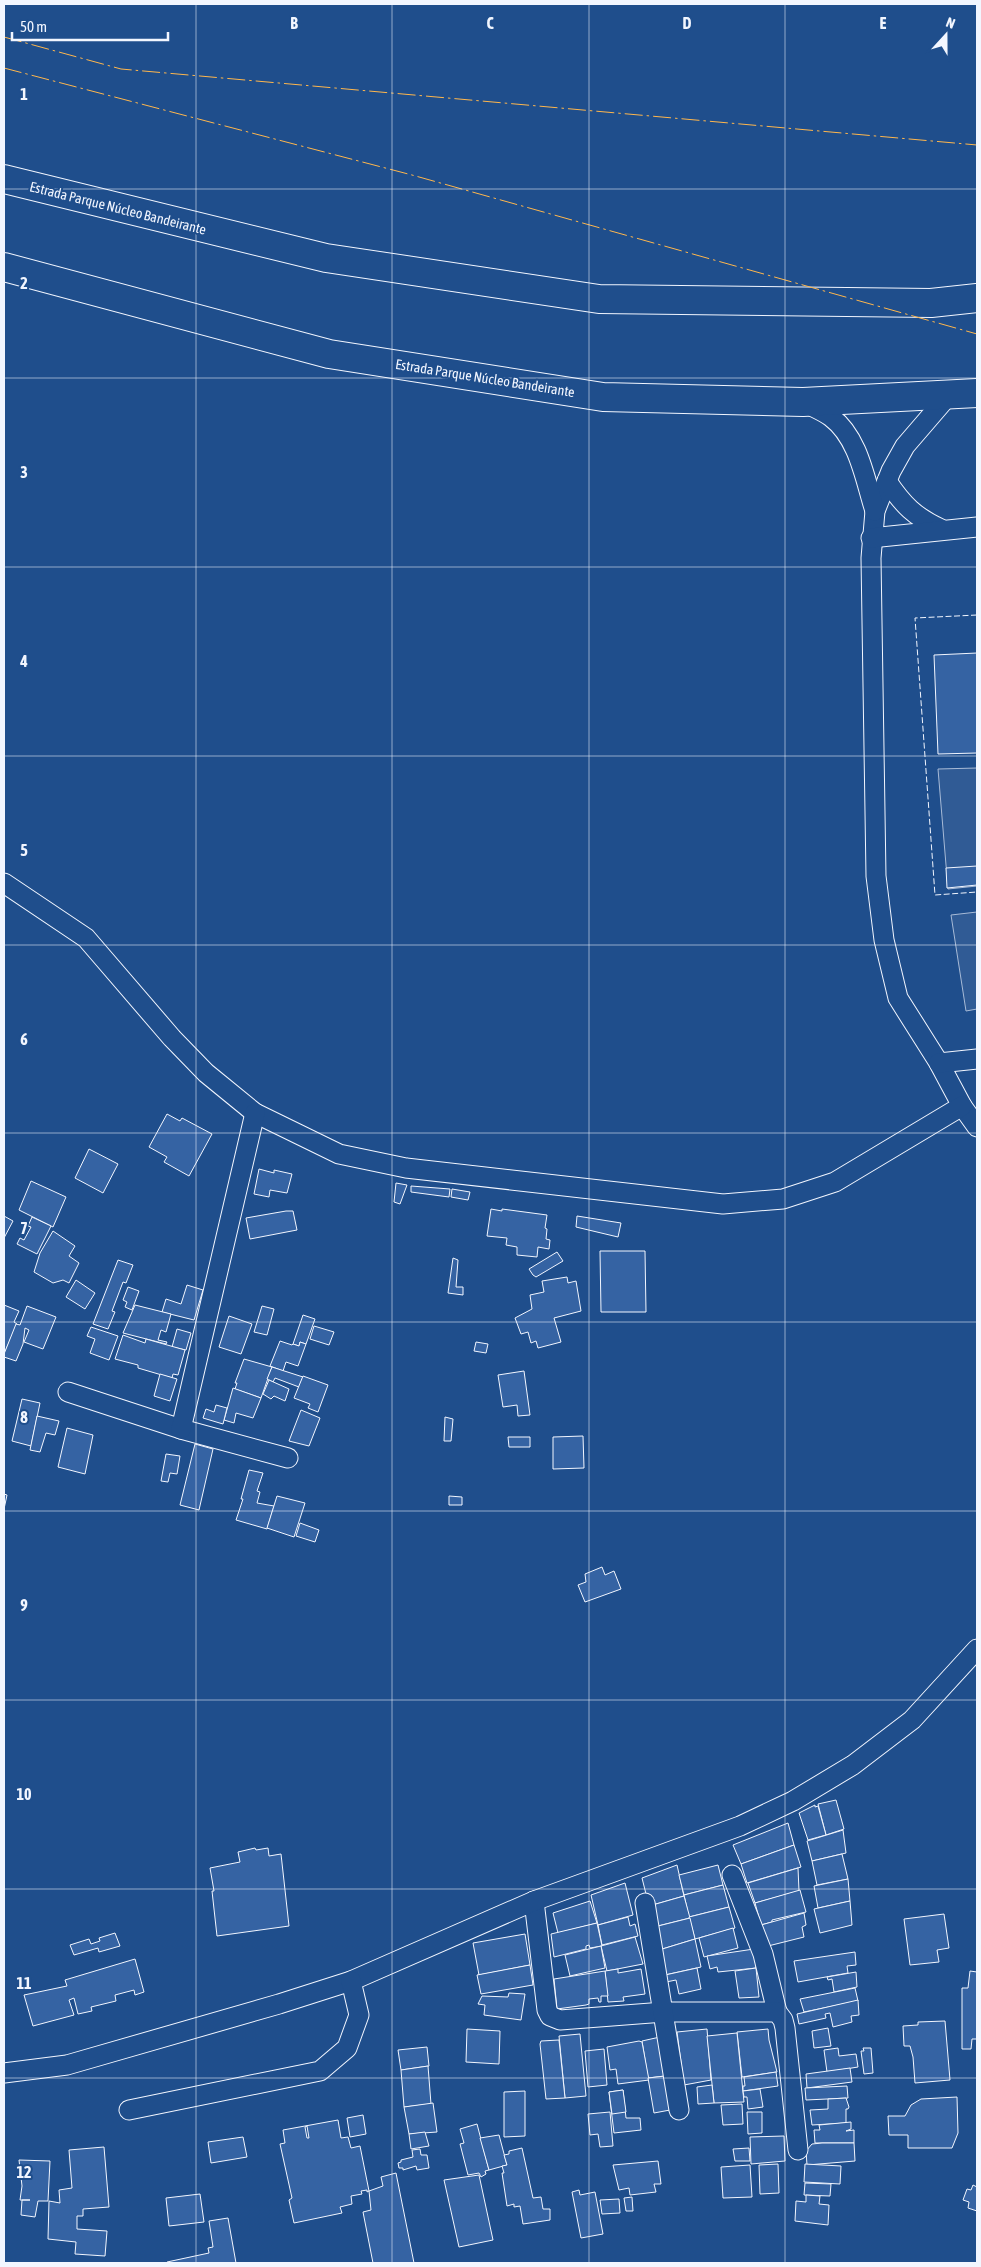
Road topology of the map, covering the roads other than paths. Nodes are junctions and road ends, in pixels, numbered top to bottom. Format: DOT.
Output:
graph roads {
  1 [pos="4,179"];
  2 [pos="4,267"];
  3 [pos="977,298"];
  4 [pos="977,393"];
  5 [pos="948,396"];
  6 [pos="803,402"];
  7 [pos="887,481"];
  8 [pos="874,511"];
  9 [pos="977,527"];
  10 [pos="942,530"];
  11 [pos="871,538"];
  12 [pos="4,883"];
  13 [pos="977,1059"];
  14 [pos="939,1063"];
  15 [pos="962,1106"];
  16 [pos="255,1113"];
  17 [pos="977,1127"];
  18 [pos="68,1392"];
  19 [pos="181,1429"];
  20 [pos="288,1458"];
  21 [pos="977,1649"];
  22 [pos="732,1874"];
  23 [pos="534,1901"];
  24 [pos="645,1903"];
  25 [pos="350,1980"];
  26 [pos="664,2012"];
  27 [pos="777,2012"];
  28 [pos="4,2073"];
  29 [pos="129,2110"];
  30 [pos="679,2110"];
  31 [pos="798,2150"];
  1 -- 3 [label="highway, Estrada Parque Núcleo Bandeirante"];
  2 -- 6 [label="highway, Estrada Parque Núcleo Bandeirante"];
  4 -- 5 [label="highway, Estrada Parque Núcleo Bandeirante"];
  5 -- 6 [label="highway, Estrada Parque Núcleo Bandeirante"];
  5 -- 7 [label="street"];
  6 -- 8 [label="street"];
  7 -- 8 [label="street"];
  7 -- 10 [label="street"];
  8 -- 11 [label="street"];
  9 -- 10 [label="street"];
  10 -- 11 [label="street"];
  11 -- 14 [label="street"];
  12 -- 16 [label="street"];
  13 -- 14 [label="street"];
  14 -- 15 [label="street"];
  15 -- 16 [label="street"];
  15 -- 17 [label="street"];
  16 -- 19 [label="street"];
  18 -- 19 [label="street"];
  19 -- 20 [label="street"];
  21 -- 23 [label="street"];
  22 -- 27 [label="street"];
  23 -- 25 [label="street"];
  23 -- 26 [label="street"];
  24 -- 26 [label="street"];
  25 -- 28 [label="street"];
  25 -- 29 [label="street"];
  26 -- 27 [label="street"];
  26 -- 30 [label="street"];
  27 -- 31 [label="street"];
}
